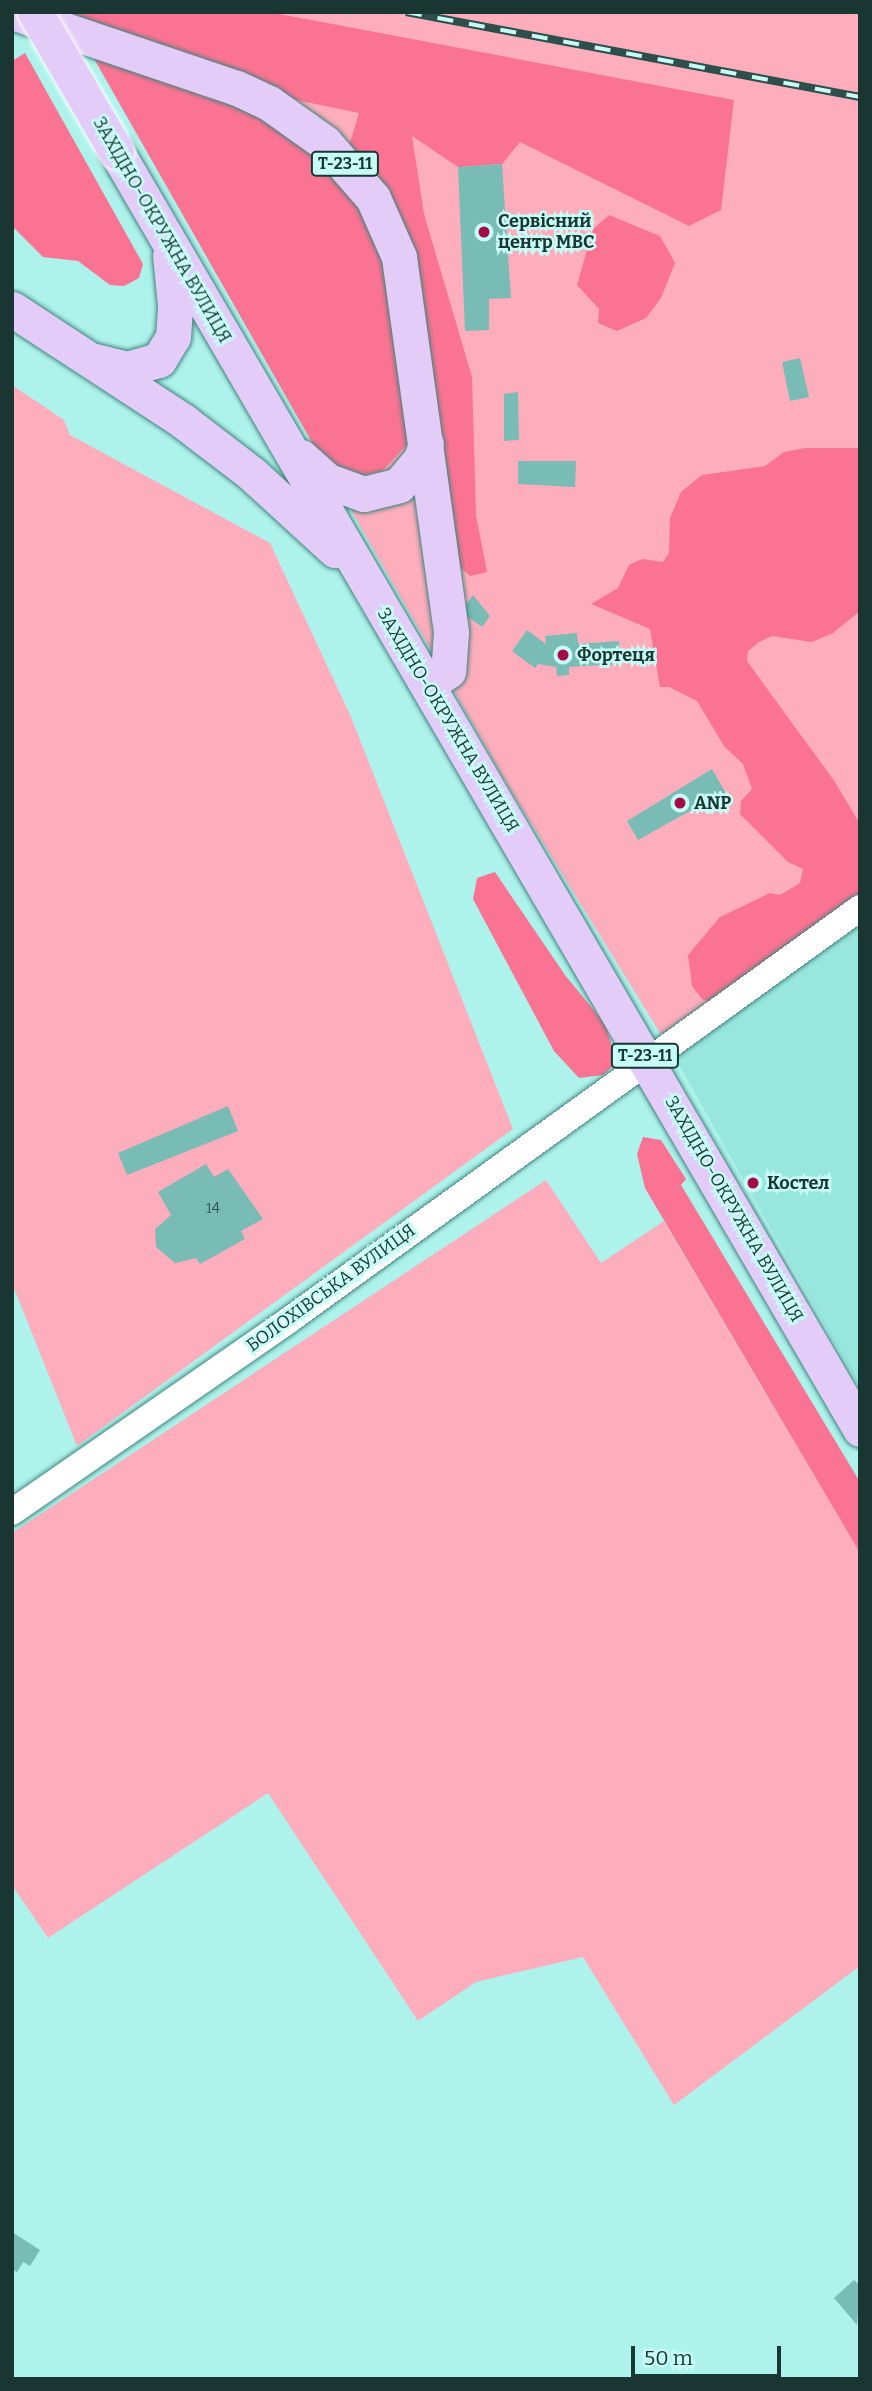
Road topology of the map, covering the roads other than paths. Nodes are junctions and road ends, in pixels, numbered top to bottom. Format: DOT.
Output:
graph roads {
  1 [pos="12,12"];
  2 [pos="34,12"];
  3 [pos="169,244"];
  4 [pos="12,309"];
  5 [pos="62,343"];
  6 [pos="279,430"];
  7 [pos="426,444"];
  8 [pos="358,572"];
  9 [pos="427,685"];
  10 [pos="860,908"];
  11 [pos="648,1060"];
  12 [pos="860,1429"];
  13 [pos="12,1512"];
  1 -- 7 [label="main road, Т-23-11"];
  2 -- 3 [label="main road, ЗАХІДНО-ОКРУЖНА ВУЛИЦЯ, bridge"];
  3 -- 5 [label="main road"];
  3 -- 6 [label="main road, ЗАХІДНО-ОКРУЖНА ВУЛИЦЯ"];
  4 -- 5 [label="main road, Т-23-11"];
  5 -- 8 [label="main road, Т-23-11"];
  6 -- 7 [label="main road"];
  6 -- 8 [label="main road, ЗАХІДНО-ОКРУЖНА ВУЛИЦЯ"];
  7 -- 9 [label="main road, Т-23-11"];
  8 -- 9 [label="main road, ЗАХІДНО-ОКРУЖНА ВУЛИЦЯ / Т-23-11"];
  9 -- 11 [label="main road, ЗАХІДНО-ОКРУЖНА ВУЛИЦЯ / Т-23-11"];
  10 -- 11 [label="street, БОЛОХІВСЬКА ВУЛИЦЯ"];
  11 -- 12 [label="main road, ЗАХІДНО-ОКРУЖНА ВУЛИЦЯ"];
  11 -- 13 [label="street, БОЛОХІВСЬКА ВУЛИЦЯ"];
}
